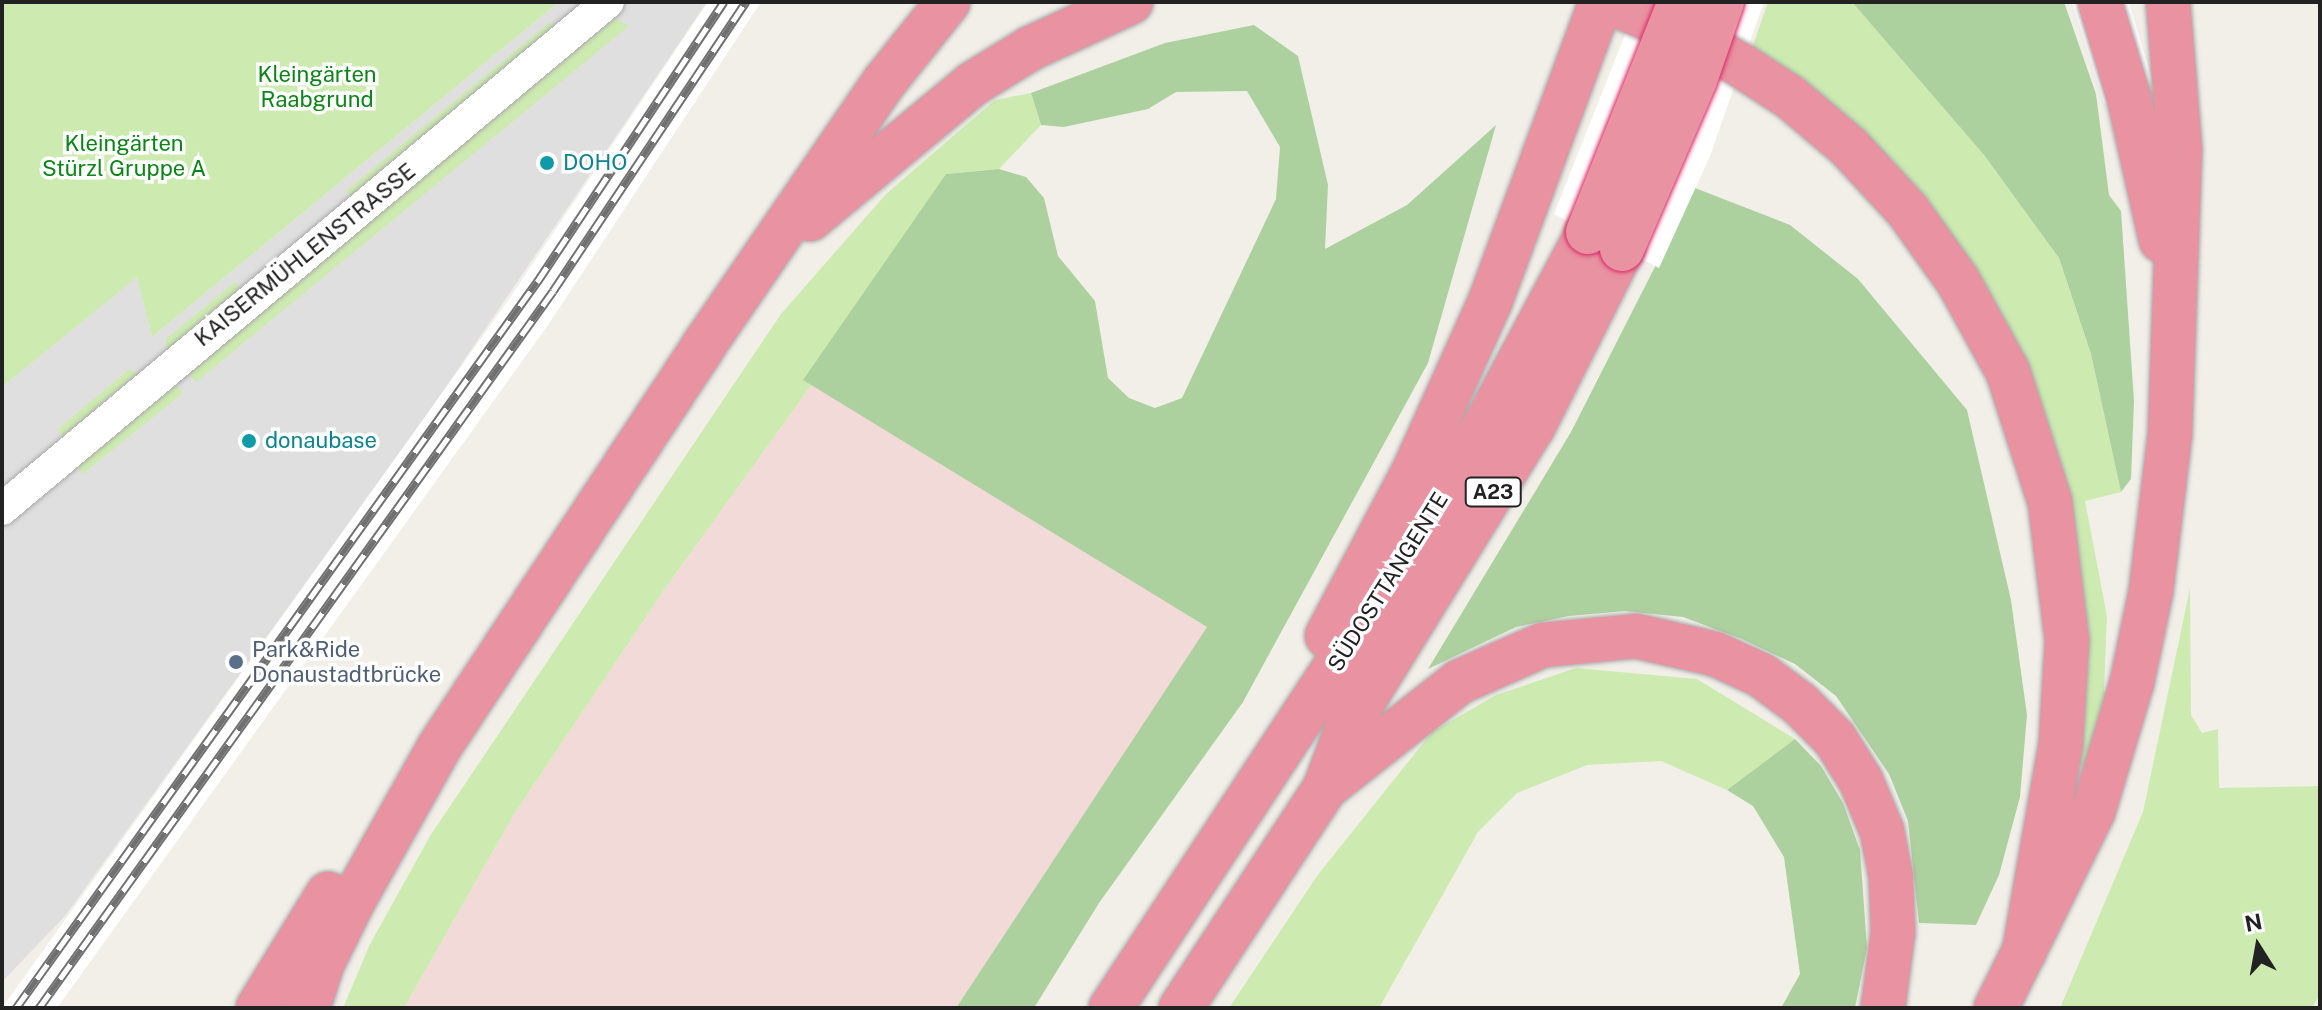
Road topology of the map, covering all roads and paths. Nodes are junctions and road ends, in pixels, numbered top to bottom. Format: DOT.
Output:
graph roads {
  1 [pos="608,2"];
  2 [pos="908,2"];
  3 [pos="948,2"];
  4 [pos="1131,2"];
  5 [pos="1601,2"];
  6 [pos="1609,2"];
  7 [pos="1680,2"];
  8 [pos="1722,2"];
  9 [pos="2100,2"];
  10 [pos="2168,2"];
  11 [pos="1605,240"];
  12 [pos="760,263"];
  13 [pos="2173,292"];
  14 [pos="2,509"];
  15 [pos="1313,701"];
  16 [pos="440,746"];
  17 [pos="1325,788"];
  18 [pos="2024,953"];
  19 [pos="258,1008"];
  20 [pos="308,1008"];
  21 [pos="1111,1008"];
  22 [pos="1181,1008"];
  23 [pos="1883,1008"];
  24 [pos="1996,1008"];
  1 -- 14 [label="street, KAISERMÜHLENSTRASSE"];
  2 -- 12 [label="highway"];
  3 -- 12 [label="highway"];
  4 -- 12 [label="highway"];
  5 -- 15 [label="highway"];
  6 -- 18 [label="highway"];
  7 -- 11 [label="highway, SÜDOSTTANGENTE / A23, bridge"];
  8 -- 11 [label="highway, SÜDOSTTANGENTE / A23, bridge"];
  9 -- 13 [label="highway"];
  10 -- 13 [label="highway"];
  11 -- 15 [label="highway, SÜDOSTTANGENTE / A23"];
  11 -- 17 [label="highway, SÜDOSTTANGENTE / A23"];
  12 -- 16 [label="highway"];
  13 -- 18 [label="highway"];
  15 -- 21 [label="highway, SÜDOSTTANGENTE / A23"];
  16 -- 19 [label="highway"];
  16 -- 20 [label="highway"];
  17 -- 22 [label="highway, SÜDOSTTANGENTE / A23"];
  17 -- 23 [label="highway"];
  18 -- 24 [label="highway"];
}
